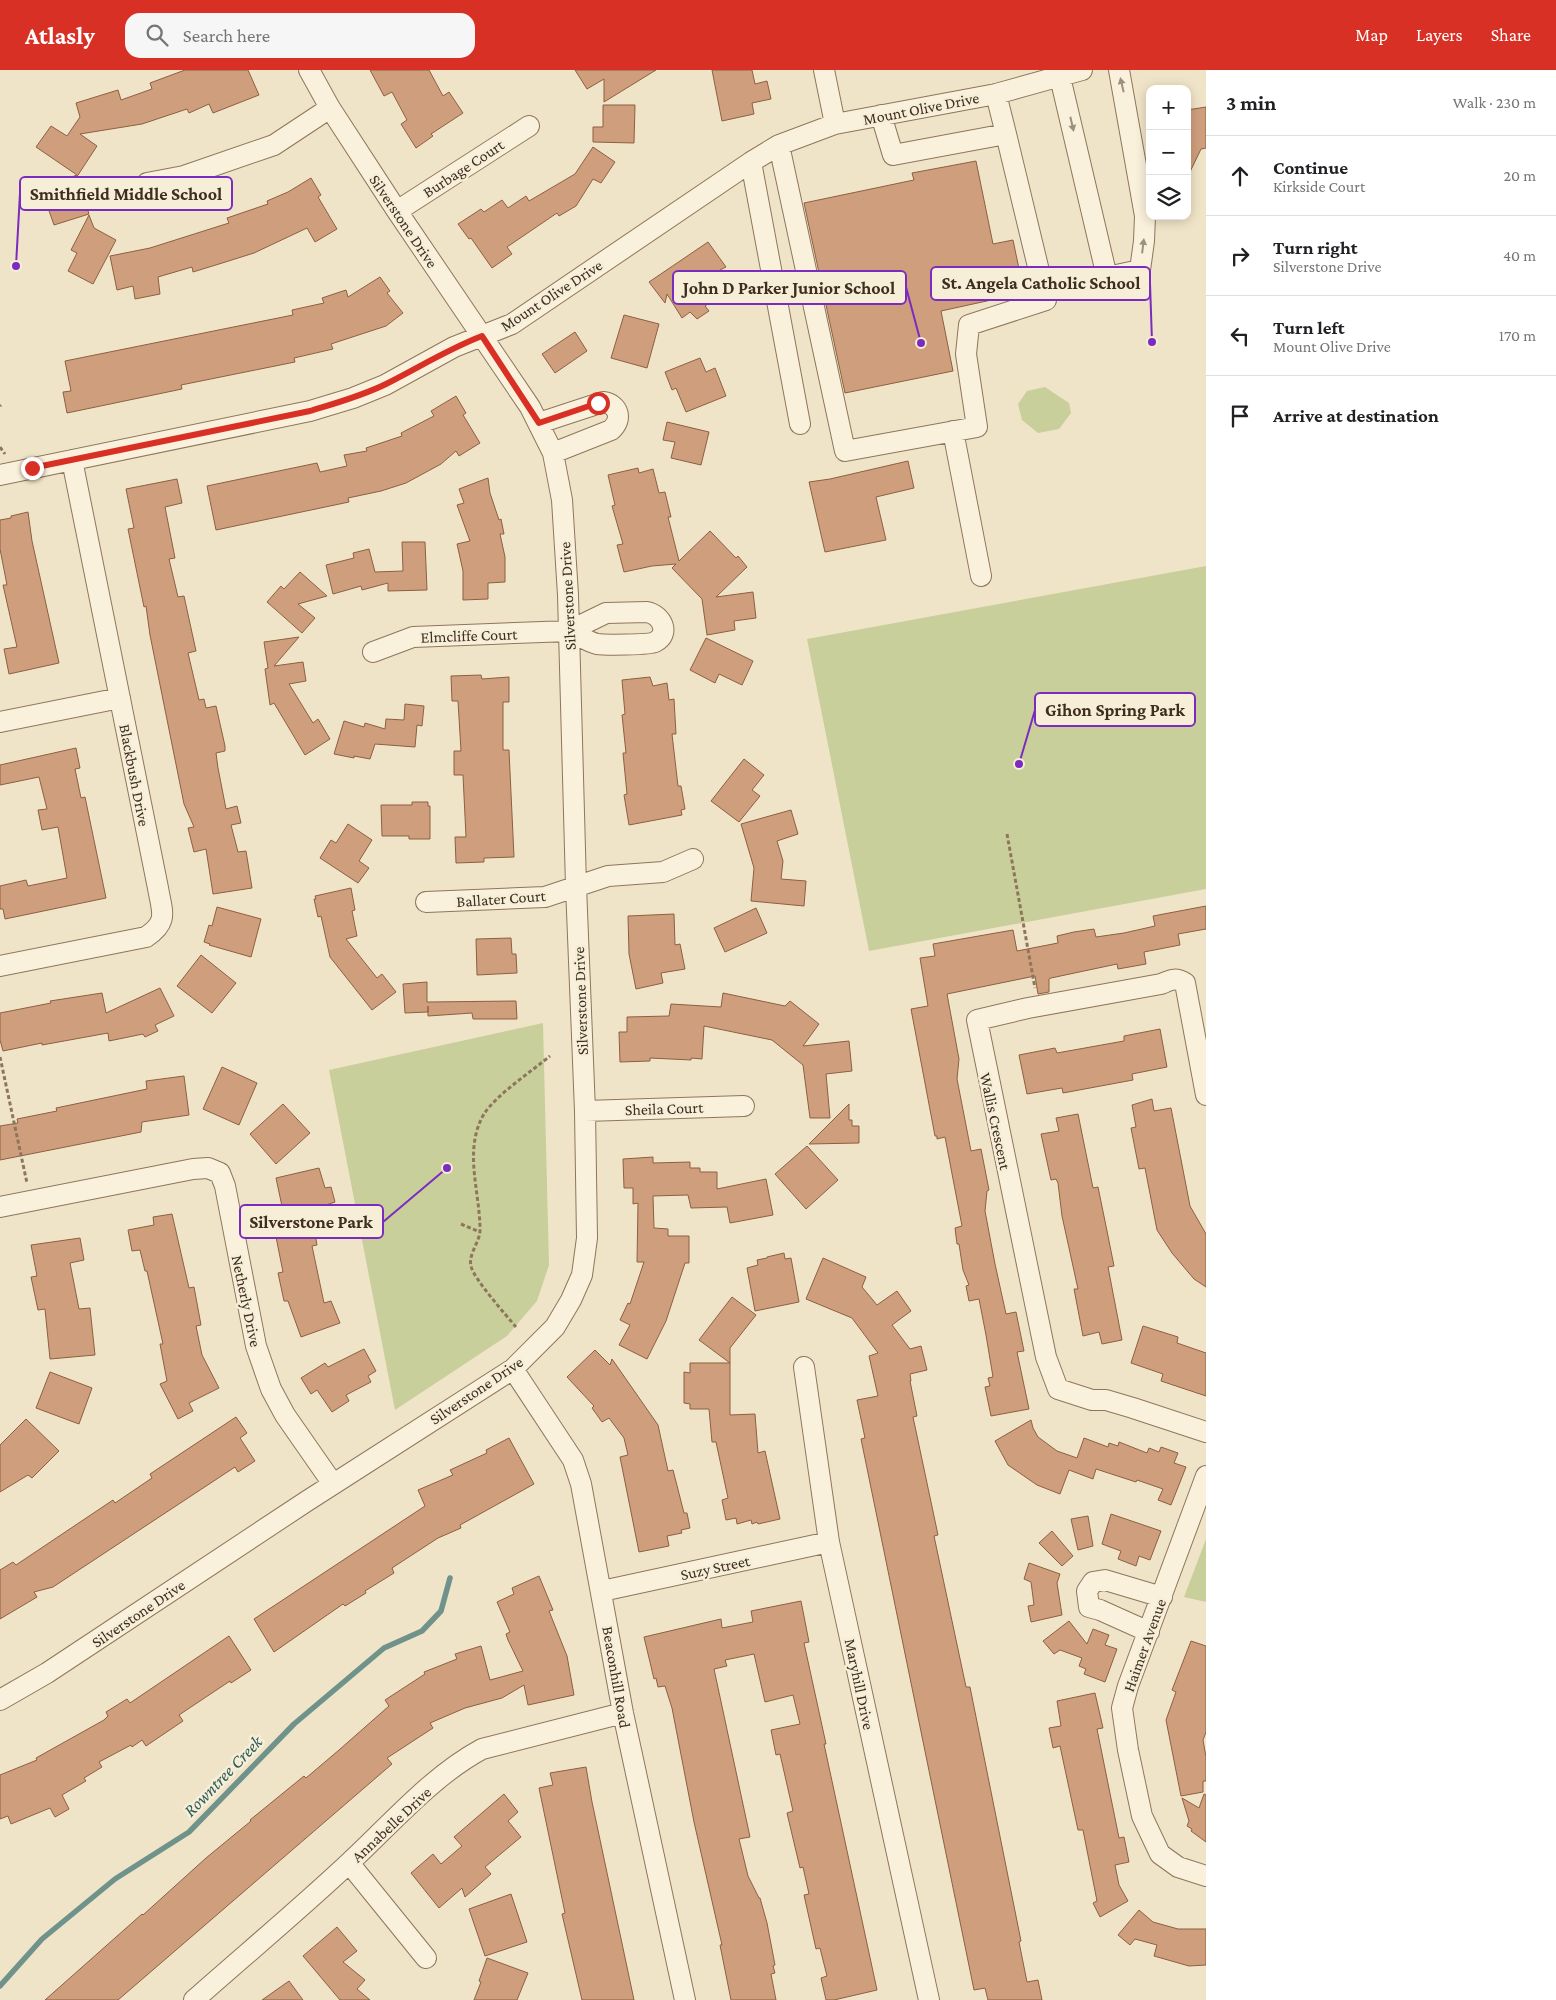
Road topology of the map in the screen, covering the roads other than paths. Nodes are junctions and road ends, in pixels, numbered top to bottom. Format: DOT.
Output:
graph roads {
  1 [pos="309,70"];
  2 [pos="824,70"];
  3 [pos="1119,70"];
  4 [pos="1072,72"];
  5 [pos="996,94"];
  6 [pos="330,108"];
  7 [pos="882,115"];
  8 [pos="835,124"];
  9 [pos="529,126"];
  10 [pos="1006,134"];
  11 [pos="779,145"];
  12 [pos="750,162"];
  13 [pos="147,183"];
  14 [pos="397,211"];
  15 [pos="482,336"];
  16 [pos="539,423"];
  17 [pos="800,424"];
  18 [pos="952,431"];
  19 [pos="553,453"];
  20 [pos="72,460"];
  21 [pos="0,475"];
  22 [pos="981,576"];
  23 [pos="569,631"];
  24 [pos="373,652"];
  25 [pos="120,698"];
  26 [pos="0,722"];
  27 [pos="693,859"];
  28 [pos="576,886"];
  29 [pos="426,902"];
  30 [pos="0,966"];
  31 [pos="1206,1094"];
  32 [pos="744,1106"];
  33 [pos="585,1111"];
  34 [pos="0,1207"];
  35 [pos="804,1367"];
  36 [pos="513,1369"];
  37 [pos="1206,1432"];
  38 [pos="1206,1476"];
  39 [pos="333,1484"];
  40 [pos="829,1542"];
  41 [pos="602,1592"];
  42 [pos="1162,1597"];
  43 [pos="1149,1632"];
  44 [pos="0,1700"];
  45 [pos="622,1713"];
  46 [pos="349,1863"];
  47 [pos="1206,1876"];
  48 [pos="426,1958"];
  49 [pos="194,2000"];
  50 [pos="684,2000"];
  51 [pos="929,2000"];
  1 -- 6 [label="street, Silverstone Drive"];
  2 -- 8 [label="street"];
  4 -- 3 [label="street, one-way"];
  4 -- 5 [label="street, Mount Olive Drive"];
  5 -- 7 [label="street, Mount Olive Drive"];
  5 -- 10 [label="street"];
  6 -- 13 [label="street"];
  6 -- 14 [label="street, Silverstone Drive"];
  7 -- 8 [label="street, Mount Olive Drive"];
  7 -- 10 [label="street"];
  8 -- 11 [label="street, Mount Olive Drive"];
  9 -- 14 [label="street, Burbage Court"];
  10 -- 18 [label="street"];
  11 -- 12 [label="street, Mount Olive Drive"];
  11 -- 18 [label="street"];
  12 -- 15 [label="street, Mount Olive Drive"];
  12 -- 17 [label="street"];
  14 -- 15 [label="street, Silverstone Drive"];
  15 -- 16 [label="street, Silverstone Drive"];
  15 -- 20 [label="street, Mount Olive Drive"];
  16 -- 19 [label="street, Silverstone Drive"];
  16 -- 19 [label="street"];
  18 -- 22 [label="street"];
  19 -- 23 [label="street, Silverstone Drive"];
  20 -- 21 [label="street, Mount Olive Drive"];
  20 -- 25 [label="street, Blackbush Drive"];
  23 -- 24 [label="street, Elmcliffe Court"];
  23 -- 28 [label="street, Silverstone Drive"];
  25 -- 26 [label="street"];
  25 -- 30 [label="street, Blackbush Drive"];
  27 -- 28 [label="street, Ballater Court"];
  28 -- 29 [label="street, Ballater Court"];
  28 -- 33 [label="street, Silverstone Drive"];
  31 -- 37 [label="street, Wallis Crescent"];
  32 -- 33 [label="street, Sheila Court"];
  33 -- 36 [label="street, Silverstone Drive"];
  34 -- 39 [label="street, Netherly Drive"];
  35 -- 40 [label="street, Maryhill Drive"];
  36 -- 39 [label="street, Silverstone Drive"];
  36 -- 41 [label="street, Beaconhill Road"];
  38 -- 42 [label="street, Haimer Avenue"];
  39 -- 44 [label="street, Silverstone Drive"];
  40 -- 41 [label="street, Suzy Street"];
  40 -- 51 [label="street, Maryhill Drive"];
  41 -- 45 [label="street, Beaconhill Road"];
  42 -- 43 [label="street, Haimer Avenue"];
  42 -- 43 [label="street"];
  43 -- 47 [label="street, Haimer Avenue"];
  45 -- 46 [label="street, Annabelle Drive"];
  45 -- 50 [label="street, Beaconhill Road"];
  46 -- 48 [label="street"];
  46 -- 49 [label="street, Annabelle Drive"];
}
